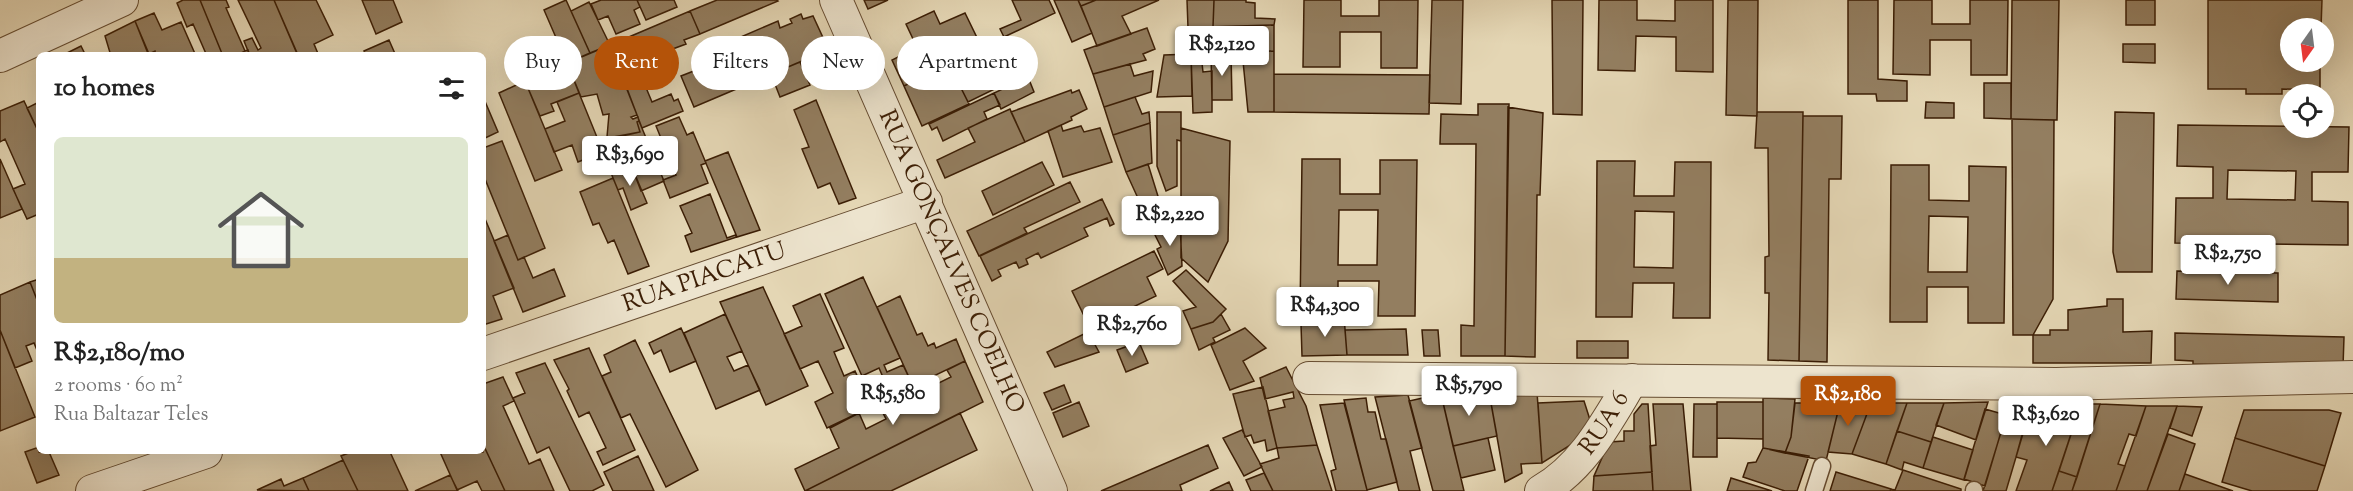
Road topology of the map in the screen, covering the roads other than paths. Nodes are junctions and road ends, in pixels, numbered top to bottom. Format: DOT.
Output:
graph roads {
  1 [pos="122,0"];
  2 [pos="836,0"];
  3 [pos="0,56"];
  4 [pos="926,202"];
  5 [pos="486,353"];
  6 [pos="2353,377"];
  7 [pos="1309,378"];
  8 [pos="1632,380"];
  9 [pos="200,454"];
  10 [pos="1822,466"];
  11 [pos="1553,488"];
  12 [pos="92,491"];
  13 [pos="1051,491"];
  14 [pos="1814,491"];
  1 -- 3 [label="street"];
  2 -- 4 [label="street, RUA GONÇALVES COELHO"];
  4 -- 5 [label="street, RUA PIACATU"];
  4 -- 13 [label="street, RUA GONÇALVES COELHO"];
  6 -- 8 [label="street"];
  7 -- 8 [label="street"];
  8 -- 11 [label="street, RUA 6"];
  9 -- 12 [label="street"];
  10 -- 14 [label="lane"];
}
